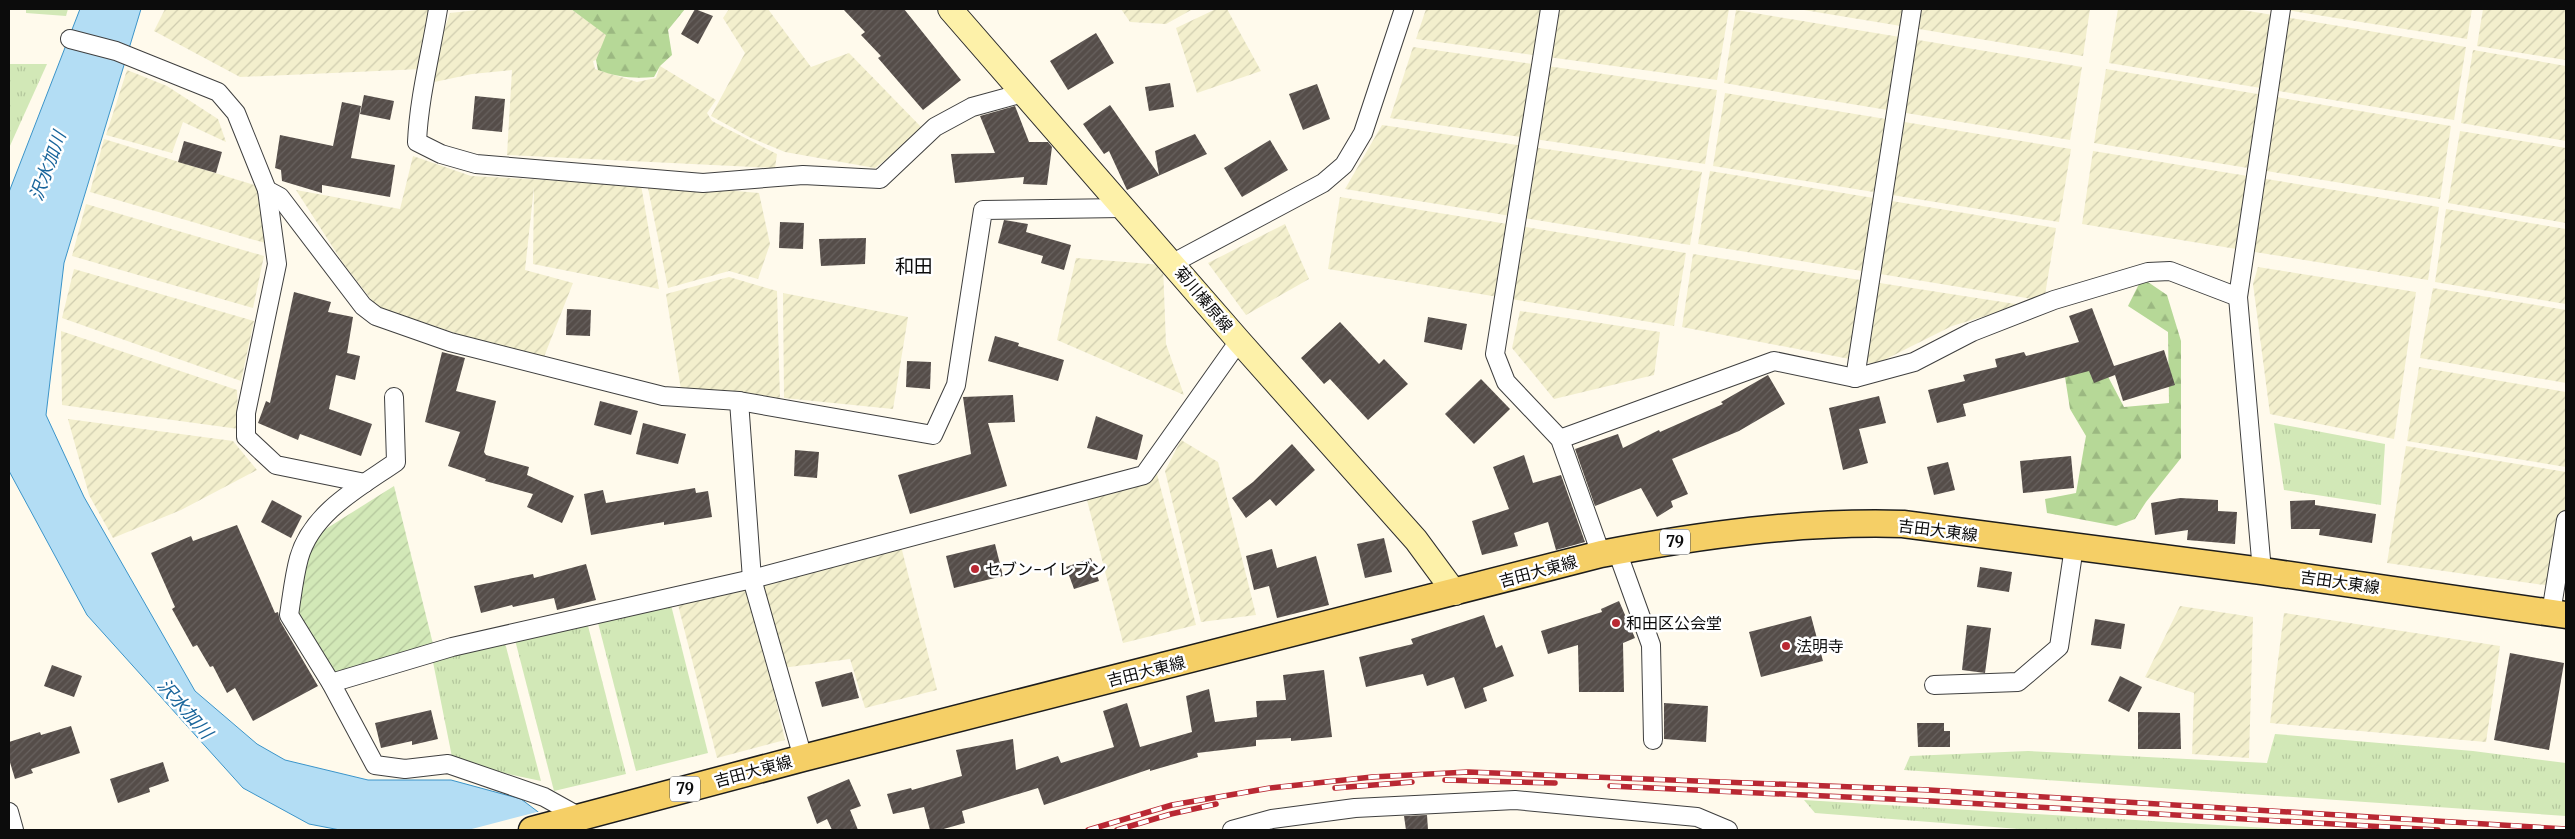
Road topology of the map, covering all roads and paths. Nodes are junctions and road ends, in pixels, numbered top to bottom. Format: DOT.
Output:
graph roads {
  1 [pos="438,9"];
  2 [pos="950,9"];
  3 [pos="1404,9"];
  4 [pos="1550,9"];
  5 [pos="1912,9"];
  6 [pos="2281,9"];
  7 [pos="71,39"];
  8 [pos="1023,93"];
  9 [pos="267,190"];
  10 [pos="1123,208"];
  11 [pos="1173,263"];
  12 [pos="2238,297"];
  13 [pos="1239,341"];
  14 [pos="1855,378"];
  15 [pos="394,397"];
  16 [pos="739,401"];
  17 [pos="1560,439"];
  18 [pos="365,484"];
  19 [pos="2566,520"];
  20 [pos="2074,547"];
  21 [pos="1609,553"];
  22 [pos="2262,571"];
  23 [pos="752,579"];
  24 [pos="1455,592"];
  25 [pos="2559,614"];
  26 [pos="330,683"];
  27 [pos="1934,685"];
  28 [pos="1653,740"];
  29 [pos="803,758"];
  30 [pos="9,812"];
  31 [pos="573,818"];
  32 [pos="14,830"];
  33 [pos="532,830"];
  34 [pos="1232,830"];
  35 [pos="1728,830"];
  1 -- 8 [label="street"];
  2 -- 8 [label="main road, 菊川榛原線"];
  3 -- 11 [label="street"];
  4 -- 17 [label="street"];
  5 -- 14 [label="street"];
  6 -- 12 [label="street"];
  7 -- 9 [label="street"];
  8 -- 10 [label="main road, 菊川榛原線"];
  9 -- 16 [label="street"];
  9 -- 18 [label="street"];
  10 -- 11 [label="main road, 菊川榛原線"];
  10 -- 16 [label="street"];
  11 -- 13 [label="main road, 菊川榛原線"];
  12 -- 14 [label="street"];
  12 -- 22 [label="street"];
  13 -- 23 [label="street"];
  13 -- 24 [label="main road, 菊川榛原線"];
  14 -- 17 [label="street"];
  15 -- 18 [label="street"];
  16 -- 23 [label="street"];
  17 -- 21 [label="street"];
  18 -- 26 [label="street"];
  19 -- 25 [label="street"];
  20 -- 21 [label="main road, 吉田大東線 / 79"];
  20 -- 22 [label="main road, 吉田大東線 / 79"];
  20 -- 27 [label="street"];
  21 -- 24 [label="main road, 吉田大東線 / 79"];
  21 -- 28 [label="street"];
  22 -- 25 [label="main road, 吉田大東線 / 79"];
  23 -- 26 [label="street"];
  23 -- 29 [label="street"];
  24 -- 29 [label="main road, 吉田大東線 / 79"];
  26 -- 31 [label="street"];
  29 -- 31 [label="main road, 吉田大東線 / 79"];
  30 -- 32 [label="street"];
  31 -- 33 [label="main road, 吉田大東線 / 79"];
  34 -- 35 [label="street"];
}
